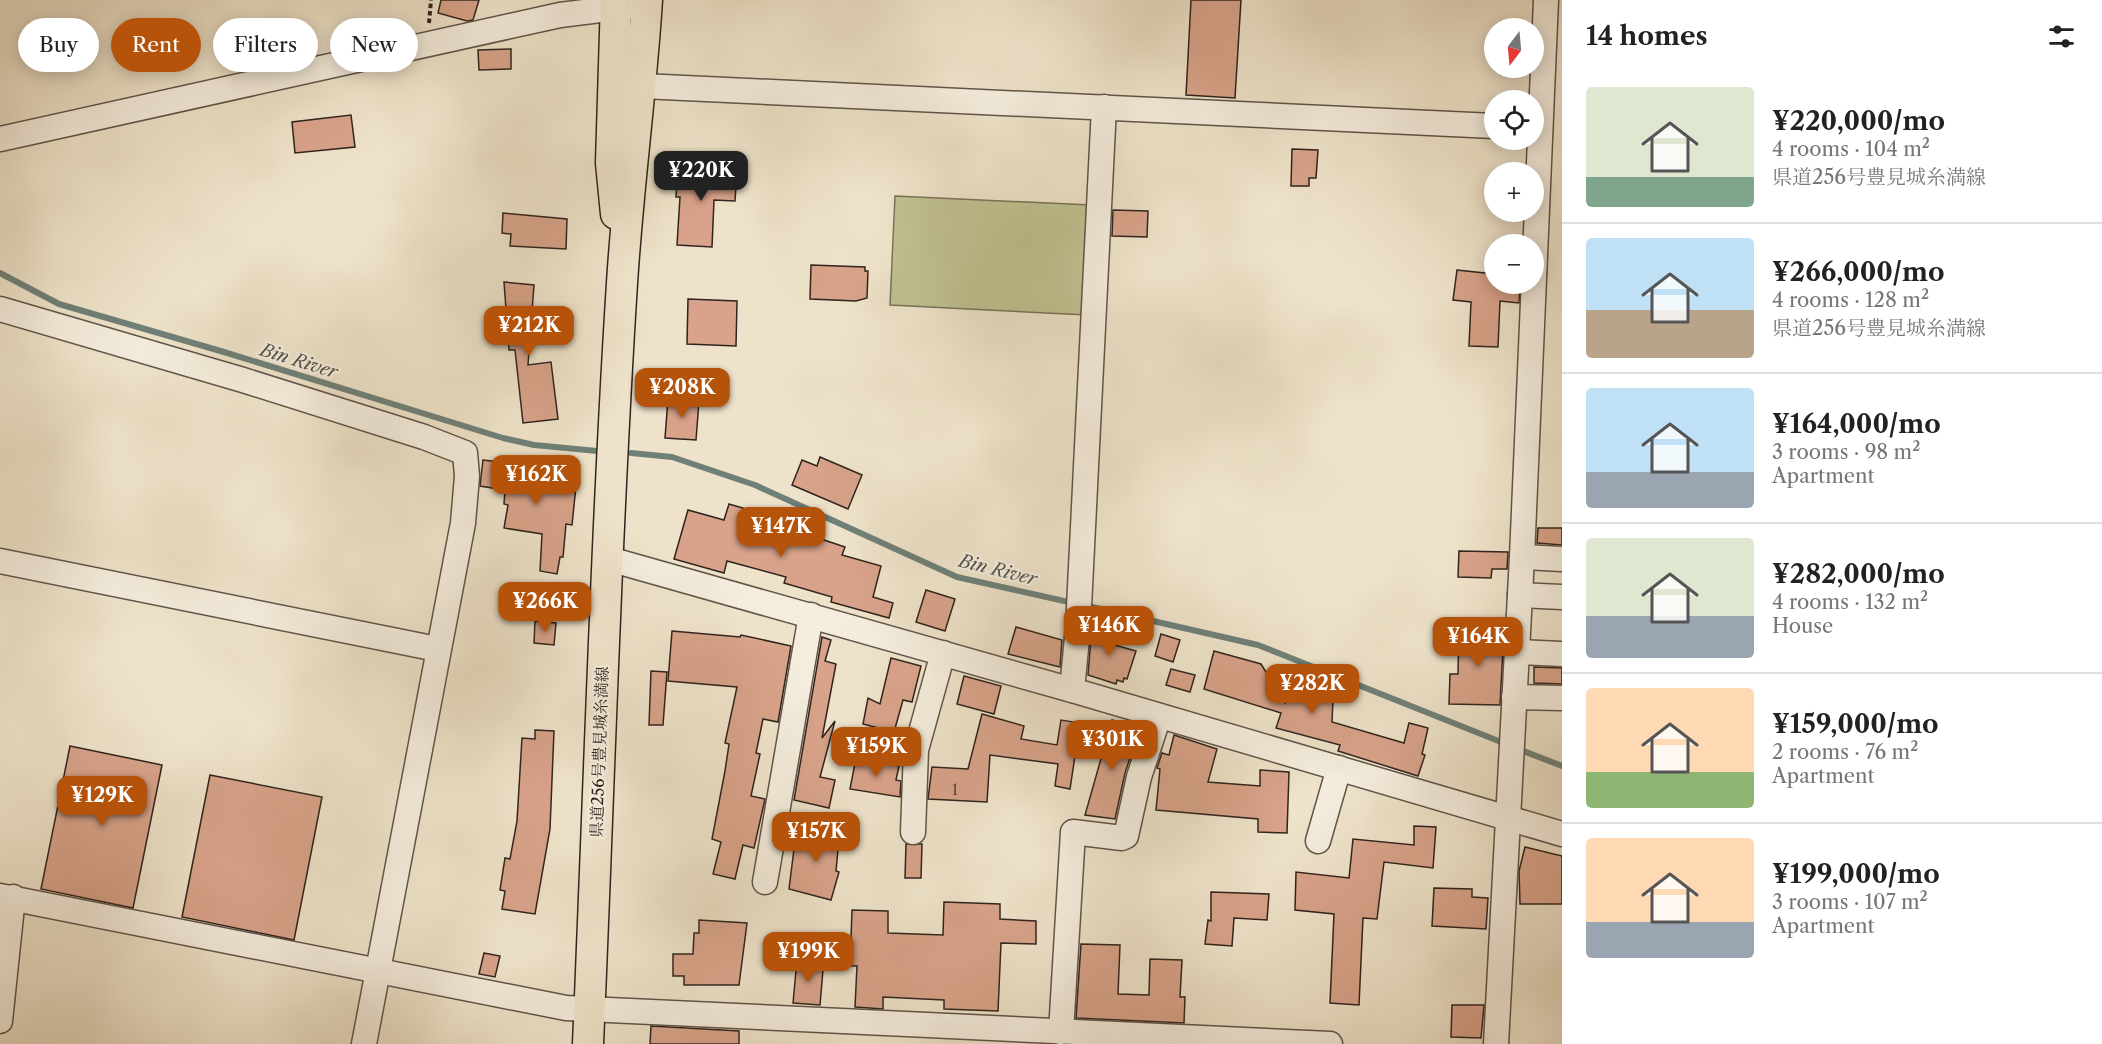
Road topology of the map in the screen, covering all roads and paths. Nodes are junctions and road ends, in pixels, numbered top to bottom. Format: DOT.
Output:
graph roads {
  1 [pos="1546,0"];
  2 [pos="647,2"];
  3 [pos="616,4"];
  4 [pos="642,86"];
  5 [pos="1104,107"];
  6 [pos="1484,126"];
  7 [pos="1545,128"];
  8 [pos="0,139"];
  9 [pos="622,279"];
  10 [pos="0,309"];
  11 [pos="1522,557"];
  12 [pos="609,559"];
  13 [pos="1562,559"];
  14 [pos="0,561"];
  15 [pos="1520,595"];
  16 [pos="1562,597"];
  17 [pos="811,615"];
  18 [pos="437,649"];
  19 [pos="1517,652"];
  20 [pos="943,653"];
  21 [pos="1562,654"];
  22 [pos="1072,690"];
  23 [pos="1514,697"];
  24 [pos="1562,698"];
  25 [pos="1159,716"];
  26 [pos="1339,768"];
  27 [pos="1508,816"];
  28 [pos="913,832"];
  29 [pos="1562,834"];
  30 [pos="1318,841"];
  31 [pos="765,882"];
  32 [pos="7,897"];
  33 [pos="378,970"];
  34 [pos="589,1010"];
  35 [pos="0,1021"];
  36 [pos="1061,1032"];
  37 [pos="1012,1037"];
  38 [pos="364,1044"];
  39 [pos="588,1044"];
  40 [pos="1330,1044"];
  41 [pos="1496,1044"];
  1 -- 7 [label="street"];
  2 -- 3 [label="street"];
  2 -- 4 [label="main road, 県道256号豊見城糸満線"];
  3 -- 8 [label="street"];
  3 -- 9 [label="main road, 県道256号豊見城糸満線"];
  4 -- 5 [label="street"];
  4 -- 9 [label="main road, 県道256号豊見城糸満線"];
  5 -- 6 [label="street"];
  5 -- 22 [label="street"];
  7 -- 11 [label="street"];
  9 -- 12 [label="main road, 県道256号豊見城糸満線"];
  10 -- 18 [label="street"];
  11 -- 13 [label="street"];
  11 -- 15 [label="street"];
  12 -- 17 [label="street"];
  12 -- 34 [label="main road, 県道256号豊見城糸満線"];
  14 -- 18 [label="street"];
  15 -- 16 [label="street"];
  15 -- 19 [label="street"];
  17 -- 20 [label="street"];
  17 -- 31 [label="street"];
  18 -- 33 [label="street"];
  19 -- 21 [label="street"];
  19 -- 23 [label="street"];
  20 -- 22 [label="street"];
  20 -- 28 [label="street"];
  22 -- 25 [label="street"];
  23 -- 24 [label="street"];
  23 -- 27 [label="street"];
  25 -- 26 [label="street"];
  25 -- 36 [label="street"];
  26 -- 27 [label="street"];
  26 -- 30 [label="street"];
  27 -- 29 [label="street"];
  27 -- 41 [label="street"];
  32 -- 33 [label="street"];
  32 -- 35 [label="street"];
  33 -- 34 [label="street"];
  33 -- 38 [label="street"];
  34 -- 37 [label="street"];
  34 -- 39 [label="main road, 県道256号豊見城糸満線"];
  36 -- 37 [label="street"];
  36 -- 40 [label="street"];
}
